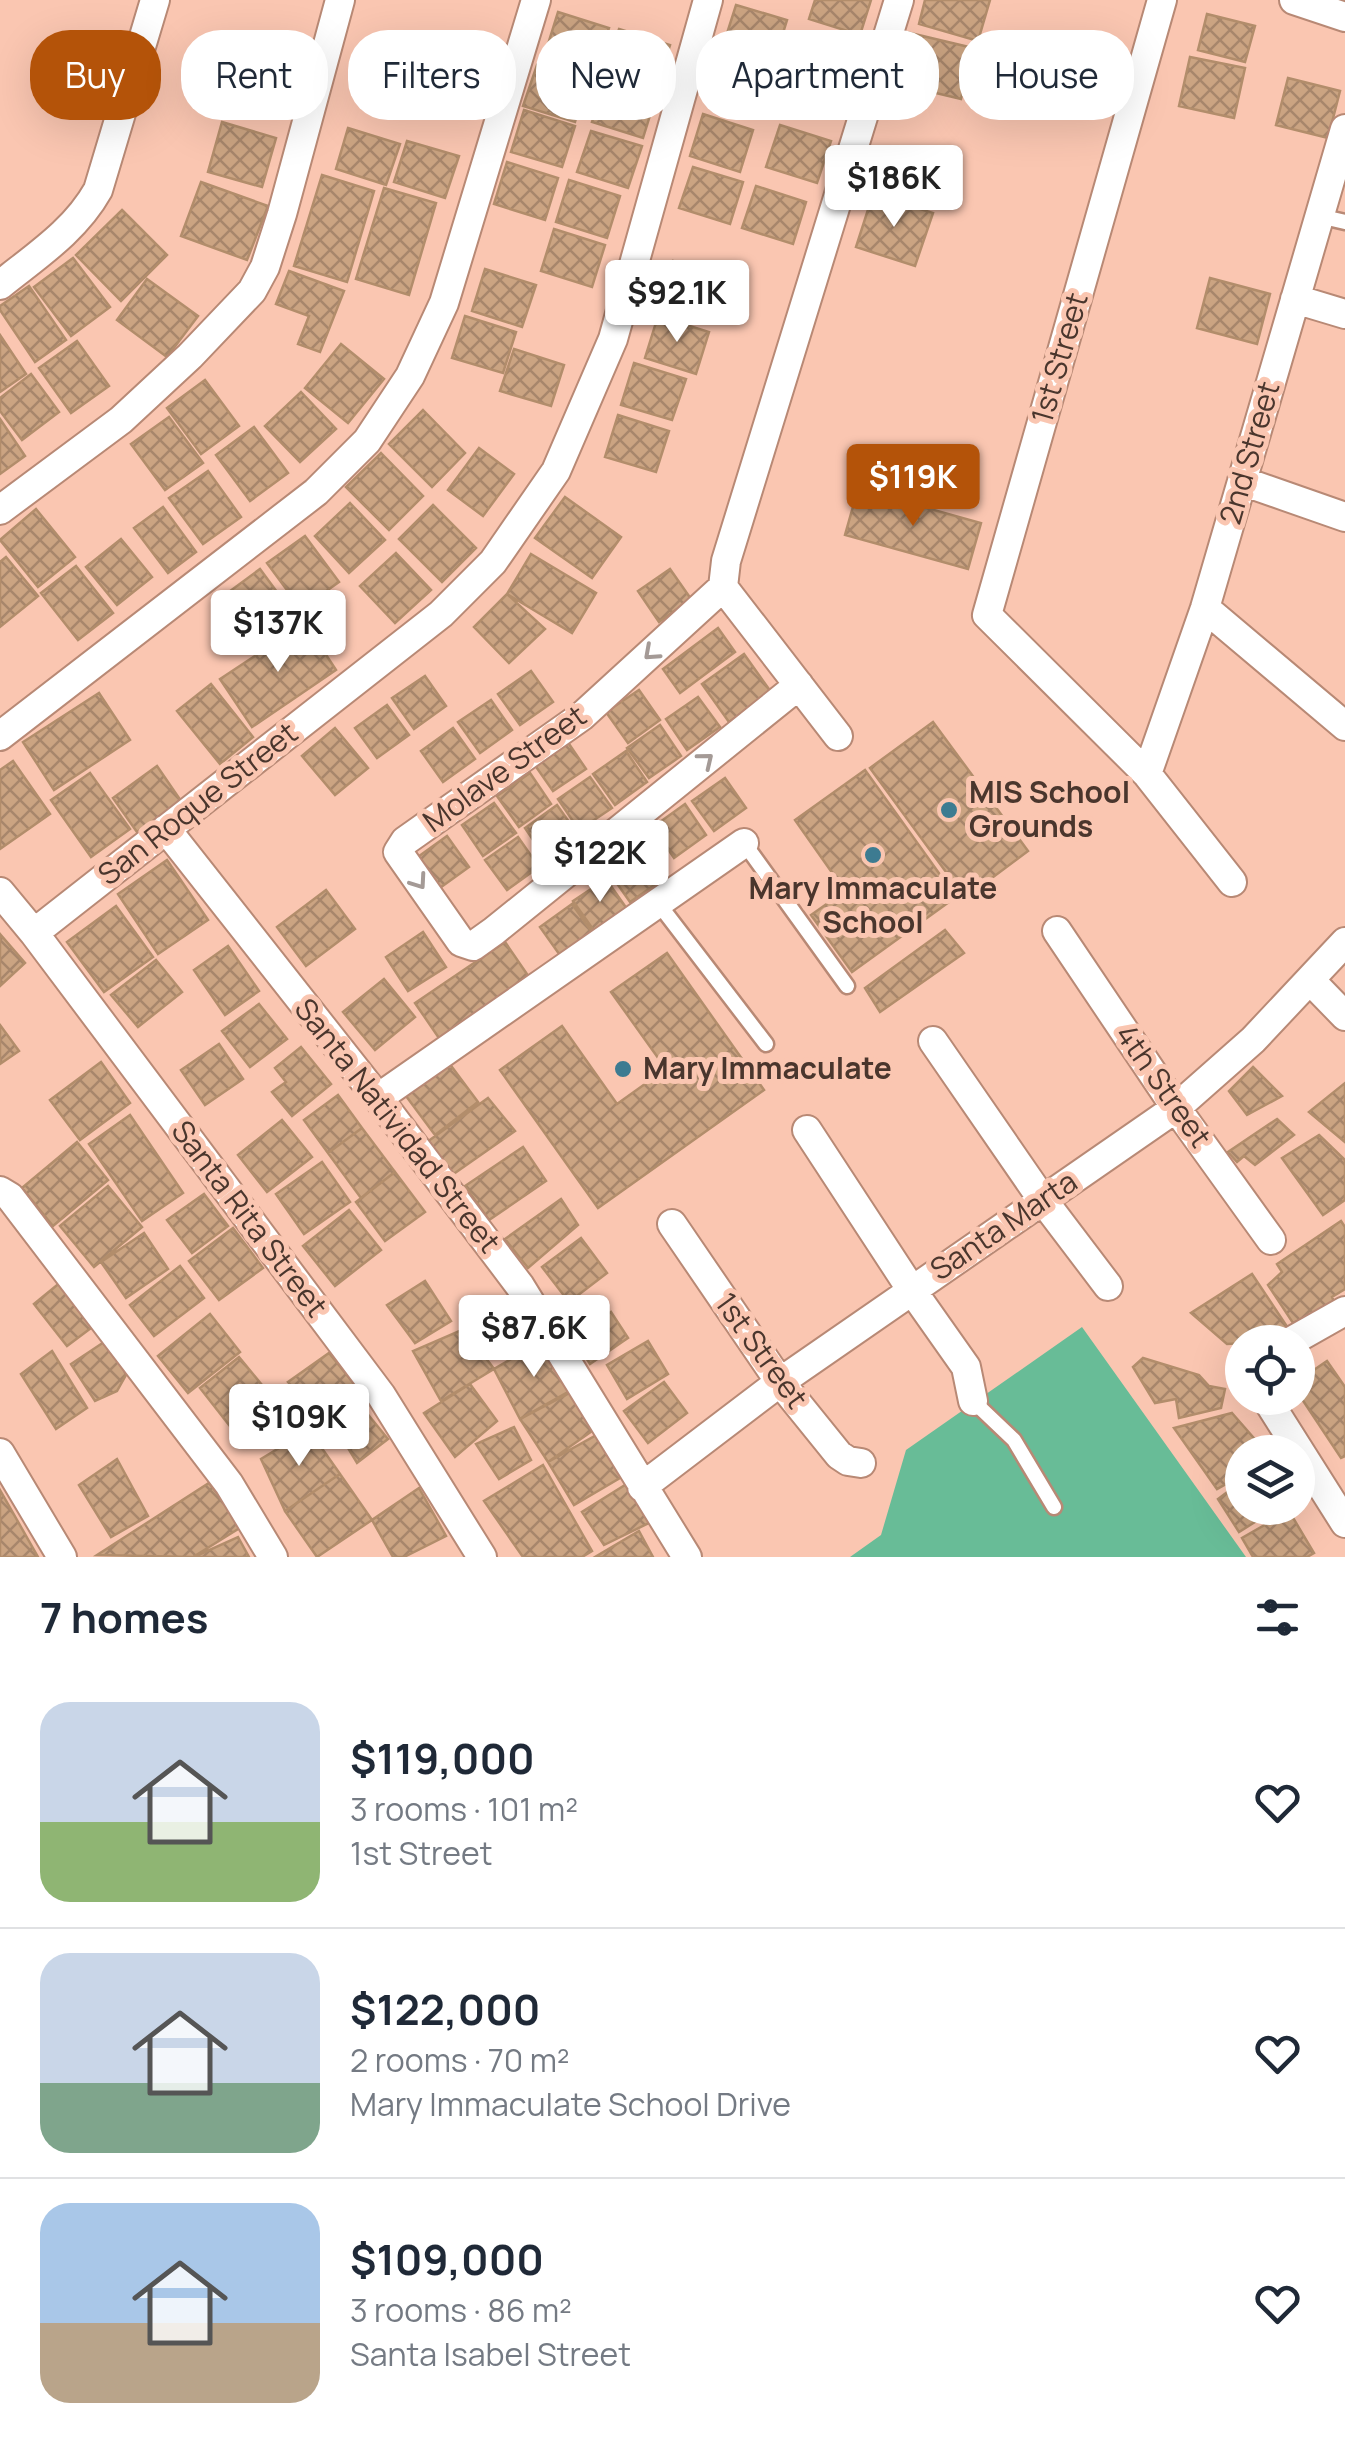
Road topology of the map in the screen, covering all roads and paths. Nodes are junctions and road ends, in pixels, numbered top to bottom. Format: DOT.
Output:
graph roads {
  1 [pos="155,0"];
  2 [pos="340,0"];
  3 [pos="536,0"];
  4 [pos="708,0"];
  5 [pos="899,0"];
  6 [pos="1162,0"];
  7 [pos="1294,0"];
  8 [pos="1345,17"];
  9 [pos="1345,129"];
  10 [pos="1332,219"];
  11 [pos="0,285"];
  12 [pos="1295,299"];
  13 [pos="1345,314"];
  14 [pos="1242,480"];
  15 [pos="0,510"];
  16 [pos="1345,517"];
  17 [pos="723,587"];
  18 [pos="1205,608"];
  19 [pos="799,685"];
  20 [pos="1345,726"];
  21 [pos="0,736"];
  22 [pos="838,736"];
  23 [pos="1147,774"];
  24 [pos="166,829"];
  25 [pos="744,843"];
  26 [pos="1232,882"];
  27 [pos="0,892"];
  28 [pos="658,903"];
  29 [pos="1057,931"];
  30 [pos="34,934"];
  31 [pos="1345,942"];
  32 [pos="1310,980"];
  33 [pos="847,986"];
  34 [pos="1345,1016"];
  35 [pos="932,1040"];
  36 [pos="766,1044"];
  37 [pos="378,1098"];
  38 [pos="1176,1108"];
  39 [pos="807,1130"];
  40 [pos="0,1191"];
  41 [pos="1042,1199"];
  42 [pos="672,1224"];
  43 [pos="1271,1240"];
  44 [pos="1108,1286"];
  45 [pos="911,1289"];
  46 [pos="1345,1310"];
  47 [pos="1315,1327"];
  48 [pos="780,1382"];
  49 [pos="973,1401"];
  50 [pos="1277,1415"];
  51 [pos="0,1453"];
  52 [pos="862,1463"];
  53 [pos="642,1487"];
  54 [pos="1054,1507"];
  55 [pos="1345,1523"];
  56 [pos="62,1557"];
  57 [pos="274,1557"];
  58 [pos="482,1557"];
  59 [pos="688,1557"];
  1 -- 11 [label="street"];
  2 -- 15 [label="street"];
  3 -- 21 [label="street"];
  4 -- 24 [label="street, San Roque Street"];
  5 -- 17 [label="street"];
  6 -- 23 [label="street, 1st Street"];
  7 -- 8 [label="street"];
  9 -- 10 [label="street, 2nd Street"];
  10 -- 12 [label="street, 2nd Street"];
  12 -- 13 [label="street"];
  12 -- 14 [label="street, 2nd Street"];
  14 -- 16 [label="street"];
  14 -- 18 [label="street, 2nd Street"];
  17 -- 19 [label="street"];
  17 -- 19 [label="street, Molave Street, one-way"];
  18 -- 20 [label="street"];
  18 -- 23 [label="street, 2nd Street"];
  19 -- 22 [label="street"];
  23 -- 26 [label="street"];
  24 -- 30 [label="street, San Roque Street"];
  24 -- 37 [label="street, Santa Natividad Street"];
  25 -- 28 [label="street"];
  25 -- 33 [label="lane"];
  27 -- 30 [label="street, Santa Rita Street"];
  28 -- 36 [label="lane"];
  28 -- 37 [label="street"];
  29 -- 38 [label="street, 4th Street"];
  30 -- 58 [label="street, Santa Rita Street"];
  31 -- 32 [label="street, Santa Marta"];
  32 -- 34 [label="street"];
  32 -- 38 [label="street, Santa Marta"];
  35 -- 41 [label="street"];
  37 -- 53 [label="street, Santa Natividad Street"];
  38 -- 41 [label="street, Santa Marta"];
  38 -- 43 [label="street, 4th Street"];
  39 -- 45 [label="street"];
  40 -- 57 [label="street"];
  41 -- 44 [label="street"];
  41 -- 45 [label="street, Santa Marta"];
  42 -- 48 [label="street, 1st Street"];
  45 -- 48 [label="street, Santa Marta"];
  45 -- 49 [label="street"];
  46 -- 47 [label="street"];
  48 -- 52 [label="street, 1st Street"];
  48 -- 53 [label="street, Santa Marta"];
  49 -- 54 [label="lane"];
  50 -- 55 [label="street"];
  51 -- 56 [label="street"];
  53 -- 59 [label="street, Santa Natividad Street"];
}
